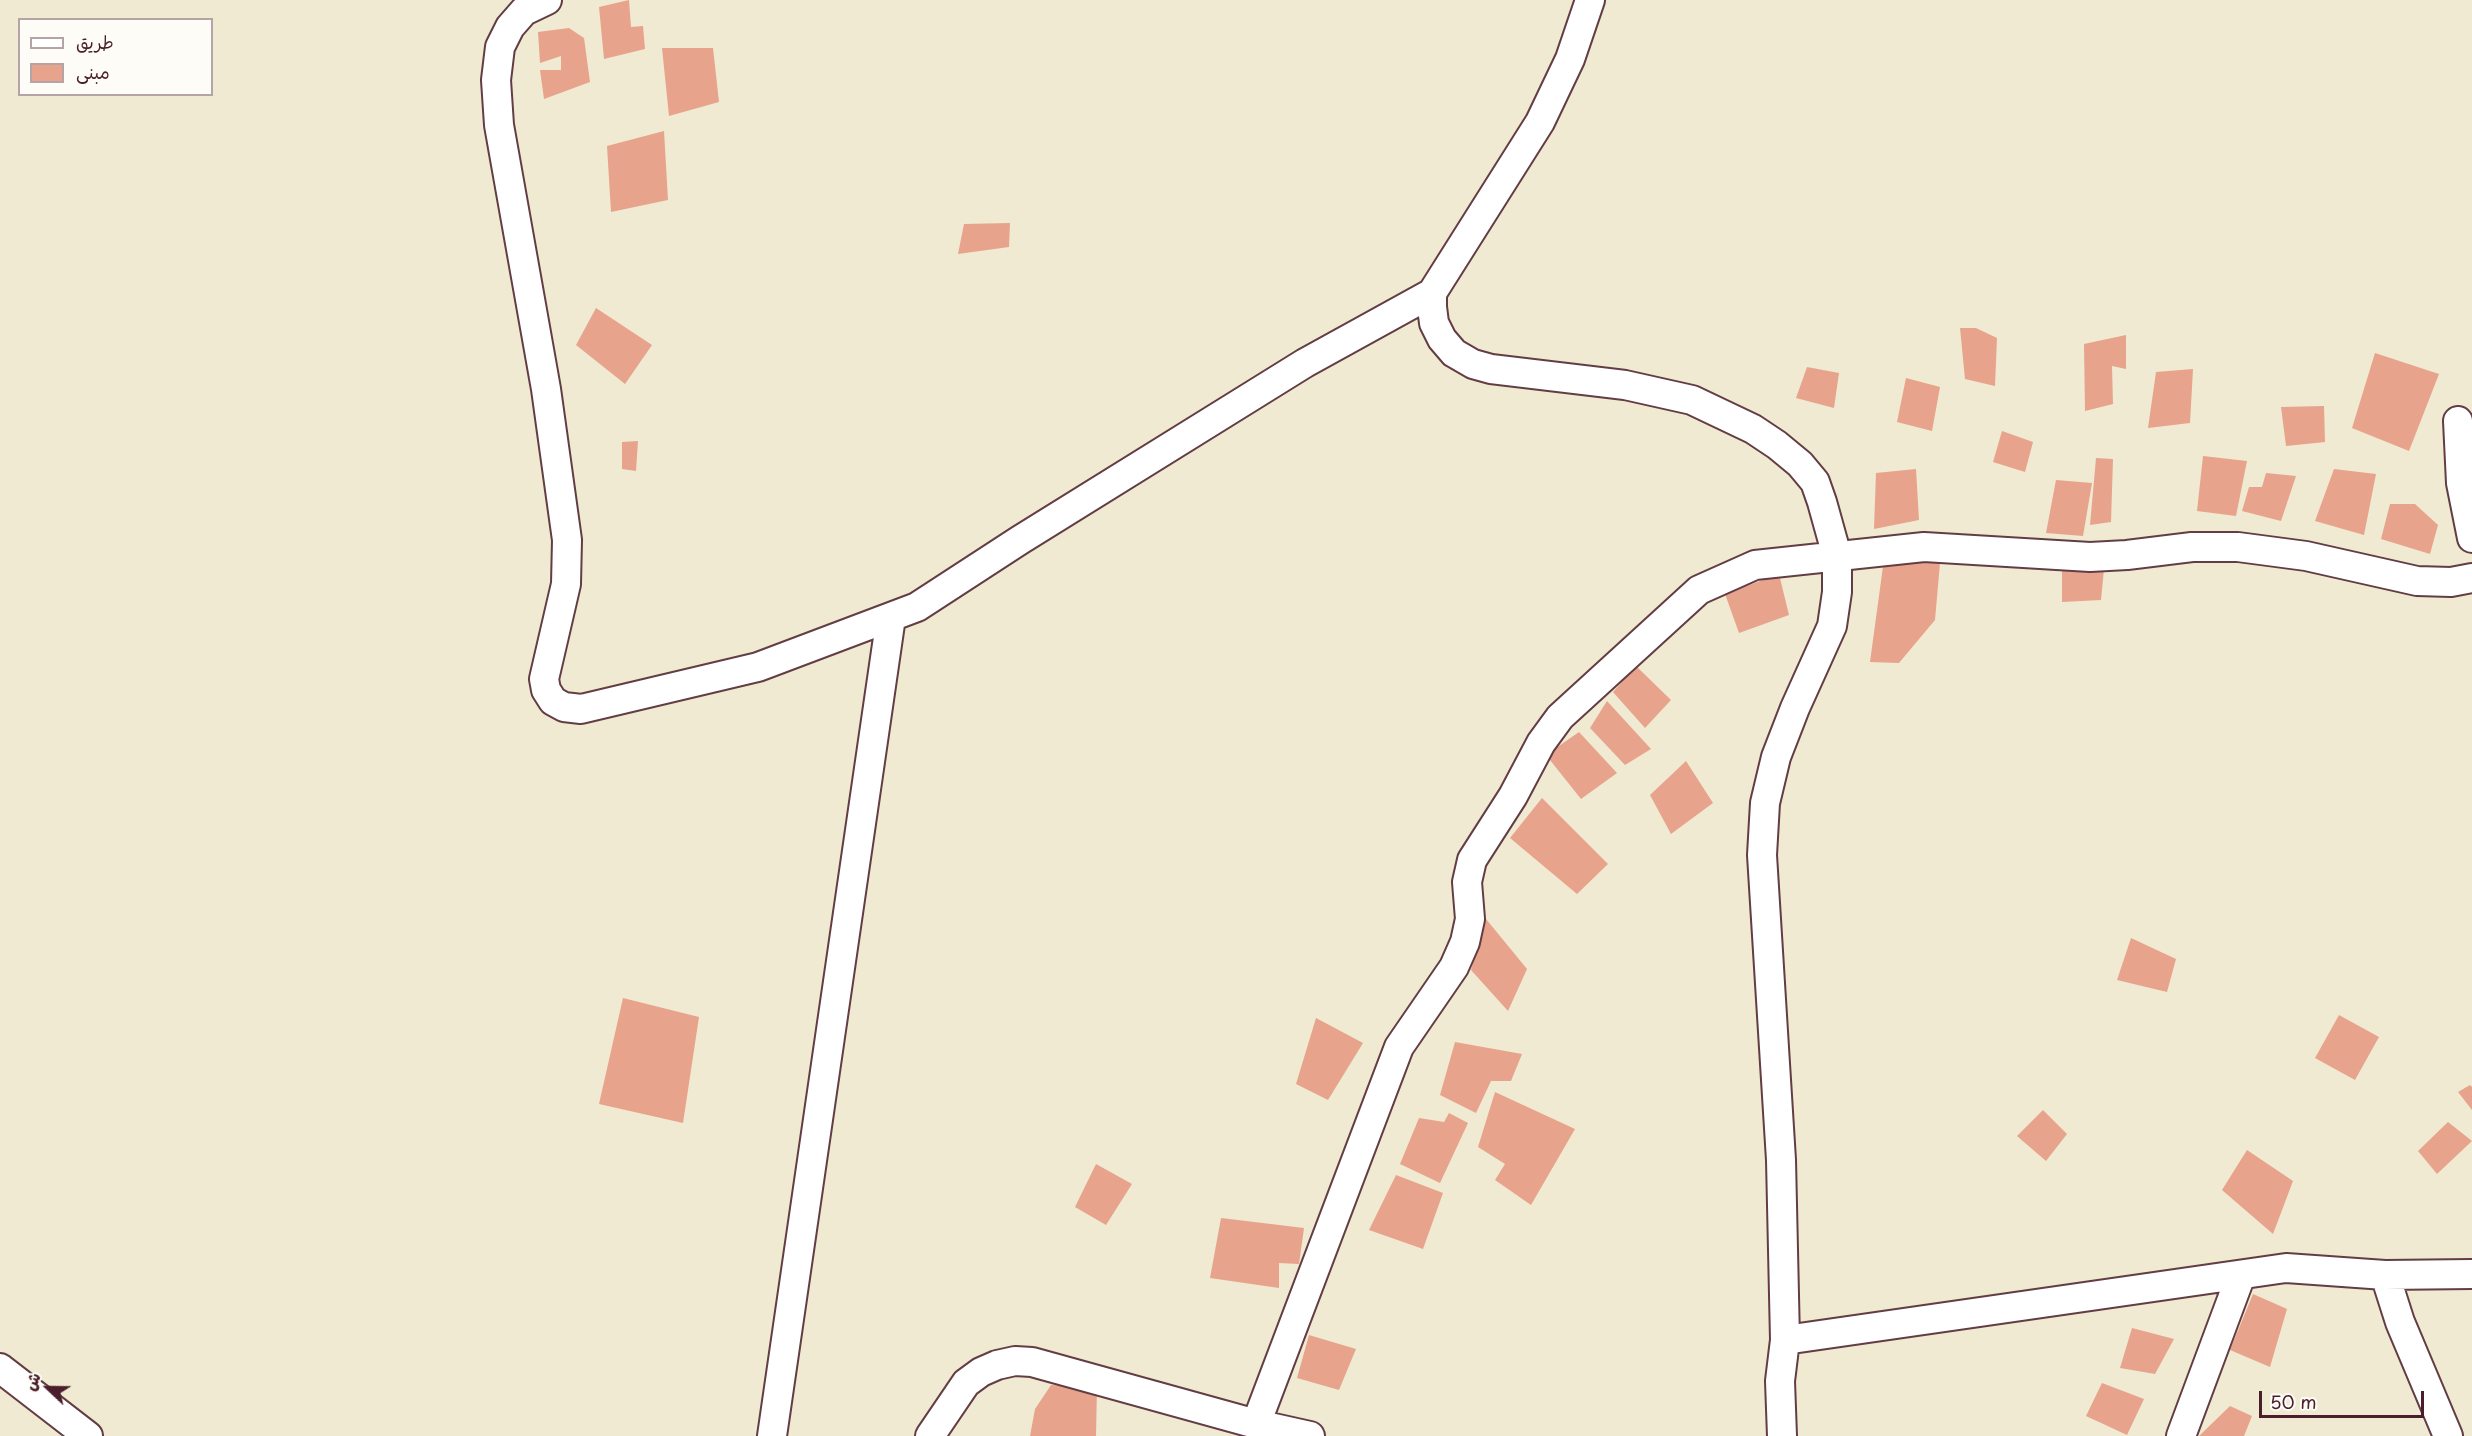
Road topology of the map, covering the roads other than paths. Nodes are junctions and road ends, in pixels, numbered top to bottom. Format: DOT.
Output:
graph roads {
  1 [pos="547,0"];
  2 [pos="1590,0"];
  3 [pos="1432,293"];
  4 [pos="2458,421"];
  5 [pos="2472,538"];
  6 [pos="1837,556"];
  7 [pos="2472,578"];
  8 [pos="891,617"];
  9 [pos="2472,1274"];
  10 [pos="2241,1275"];
  11 [pos="2385,1275"];
  12 [pos="1785,1340"];
  13 [pos="0,1368"];
  14 [pos="1256,1424"];
  15 [pos="88,1436"];
  16 [pos="772,1436"];
  17 [pos="930,1436"];
  18 [pos="1310,1436"];
  19 [pos="1782,1436"];
  20 [pos="2181,1436"];
  21 [pos="2448,1436"];
  1 -- 8 [label="street"];
  2 -- 3 [label="street"];
  3 -- 6 [label="street"];
  3 -- 8 [label="street"];
  4 -- 5 [label="street"];
  6 -- 7 [label="street"];
  6 -- 12 [label="street"];
  6 -- 14 [label="street"];
  8 -- 16 [label="street"];
  9 -- 11 [label="street"];
  10 -- 11 [label="street"];
  10 -- 12 [label="street"];
  10 -- 20 [label="street"];
  11 -- 21 [label="street"];
  12 -- 19 [label="street"];
  13 -- 15 [label="street"];
  14 -- 17 [label="street"];
  14 -- 18 [label="street"];
}
